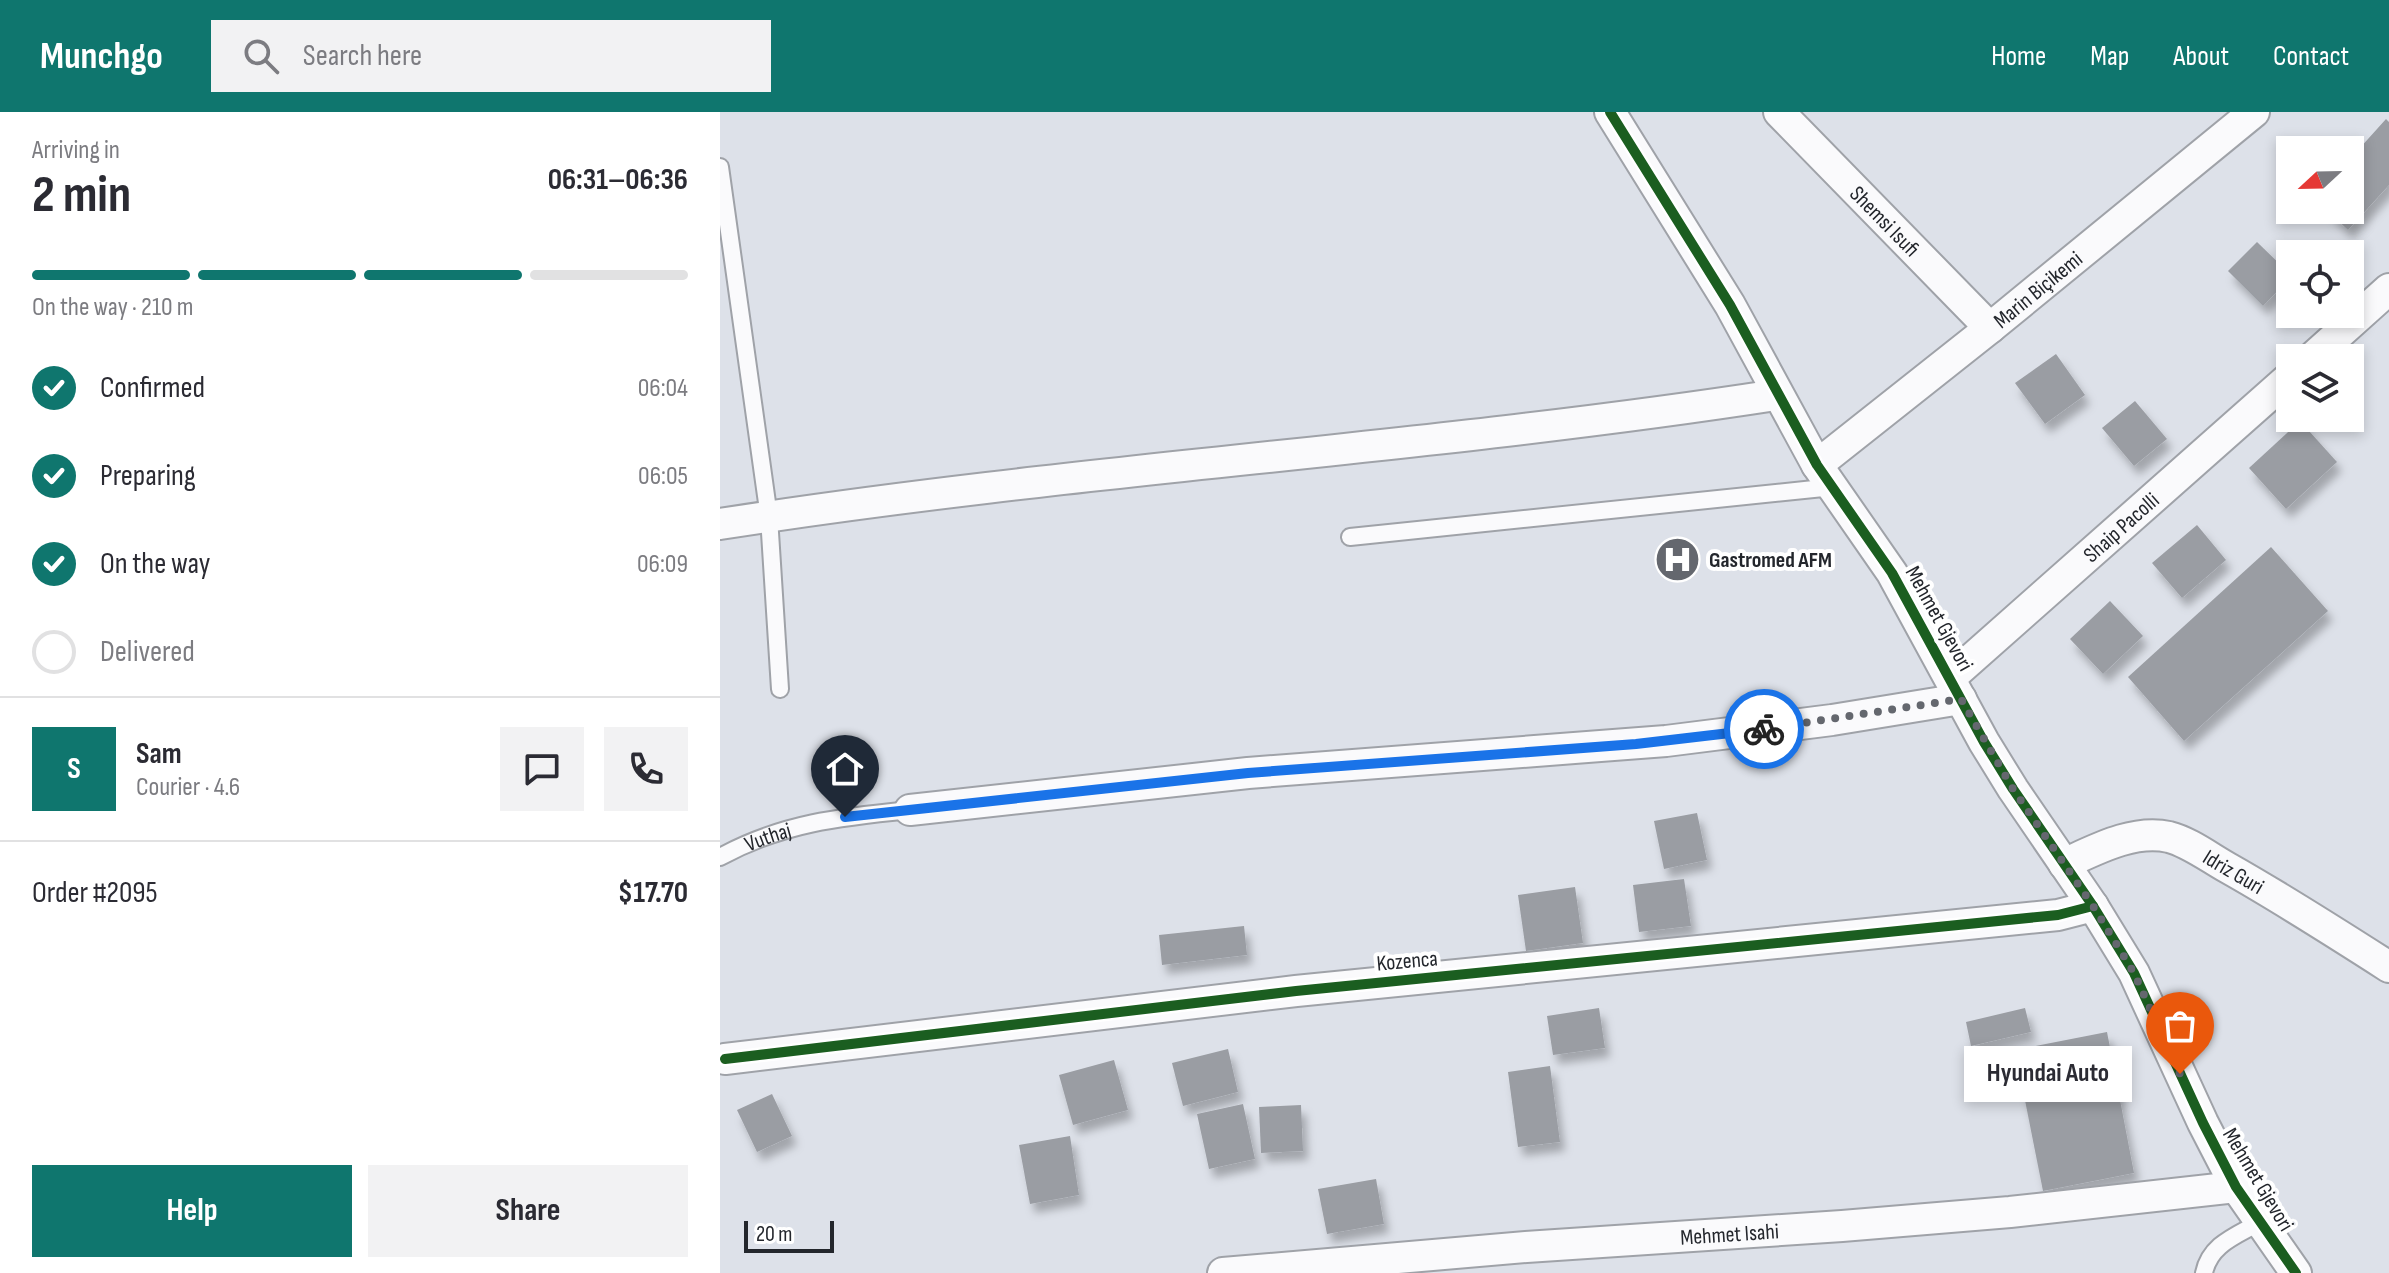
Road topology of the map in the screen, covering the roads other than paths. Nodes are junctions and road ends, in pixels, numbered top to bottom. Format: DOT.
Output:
graph roads {
  1 [pos="1610,112"];
  2 [pos="1779,112"];
  3 [pos="2254,112"];
  4 [pos="2220,121"];
  5 [pos="720,167"];
  6 [pos="2389,289"];
  7 [pos="1990,328"];
  8 [pos="2328,344"];
  9 [pos="2276,390"];
  10 [pos="1776,395"];
  11 [pos="1825,476"];
  12 [pos="769,517"];
  13 [pos="720,524"];
  14 [pos="1350,537"];
  15 [pos="1955,688"];
  16 [pos="780,689"];
  17 [pos="910,810"];
  18 [pos="720,857"];
  19 [pos="2064,864"];
  20 [pos="2093,906"];
  21 [pos="2389,967"];
  22 [pos="725,1059"];
  23 [pos="2236,1187"];
  24 [pos="2260,1222"];
  25 [pos="2291,1272"];
  26 [pos="1223,1273"];
  27 [pos="2204,1273"];
  1 -- 10 [label="street, Mehmet Gjevori"];
  2 -- 7 [label="street, Shemsi Isufi"];
  3 -- 4 [label="street, Marin Biçikemi"];
  4 -- 7 [label="street, Marin Biçikemi"];
  5 -- 12 [label="lane"];
  6 -- 8 [label="street"];
  7 -- 11 [label="street, Marin Biçikemi"];
  9 -- 15 [label="street, Shaip Pacolli"];
  10 -- 11 [label="street, Mehmet Gjevori"];
  10 -- 12 [label="street"];
  11 -- 14 [label="lane"];
  11 -- 15 [label="street, Mehmet Gjevori"];
  12 -- 13 [label="street"];
  12 -- 16 [label="lane"];
  15 -- 17 [label="street, Vuthaj"];
  15 -- 19 [label="street, Mehmet Gjevori"];
  17 -- 18 [label="lane, Vuthaj"];
  19 -- 20 [label="street, Mehmet Gjevori"];
  19 -- 21 [label="street, Idriz Guri"];
  20 -- 22 [label="street, Kozenca"];
  20 -- 23 [label="street, Mehmet Gjevori"];
  23 -- 24 [label="street, Mehmet Gjevori"];
  23 -- 26 [label="street, Mehmet Isahi"];
  24 -- 25 [label="street, Mehmet Gjevori"];
  24 -- 27 [label="lane"];
}
